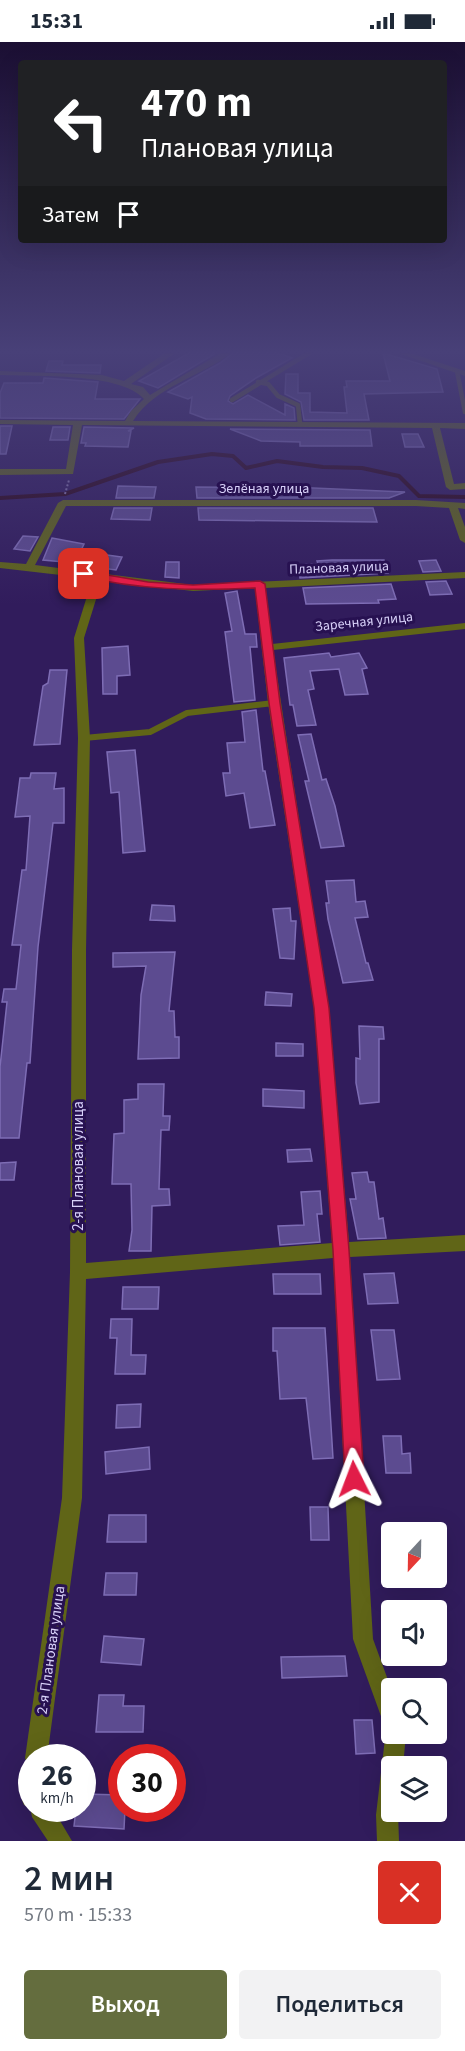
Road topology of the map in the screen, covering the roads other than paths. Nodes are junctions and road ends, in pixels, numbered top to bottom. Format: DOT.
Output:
graph roads {
  1 [pos="76,437"];
  2 [pos="438,437"];
  3 [pos="0,472"];
  4 [pos="465,486"];
  5 [pos="465,506"];
  6 [pos="453,507"];
  7 [pos="465,540"];
  8 [pos="0,565"];
  9 [pos="28,567"];
  10 [pos="465,575"];
  11 [pos="102,576"];
  12 [pos="260,584"];
  13 [pos="465,626"];
  14 [pos="267,648"];
  15 [pos="274,703"];
  16 [pos="84,738"];
  17 [pos="465,1243"];
  18 [pos="341,1250"];
  19 [pos="78,1272"];
  20 [pos="381,1691"];
  21 [pos="38,1744"];
  22 [pos="49,1822"];
  23 [pos="387,1822"];
  24 [pos="61,1841"];
  25 [pos="388,1841"];
  1 -- 3 [label="street"];
  2 -- 4 [label="street"];
  5 -- 6 [label="street, Зелёная улица"];
  6 -- 7 [label="street"];
  6 -- 9 [label="street, Зелёная улица"];
  8 -- 9 [label="street, Плановая улица"];
  9 -- 11 [label="street, Плановая улица"];
  10 -- 12 [label="street, Плановая улица"];
  11 -- 12 [label="street, Плановая улица"];
  11 -- 16 [label="street, 2-я Плановая улица"];
  12 -- 14 [label="street"];
  13 -- 14 [label="street, Заречная улица"];
  14 -- 15 [label="street"];
  15 -- 16 [label="lane"];
  15 -- 18 [label="street"];
  16 -- 19 [label="street, 2-я Плановая улица"];
  17 -- 18 [label="street"];
  18 -- 19 [label="street"];
  18 -- 20 [label="street"];
  19 -- 21 [label="street, 2-я Плановая улица"];
  22 -- 24 [label="street"];
  23 -- 25 [label="street"];
}
